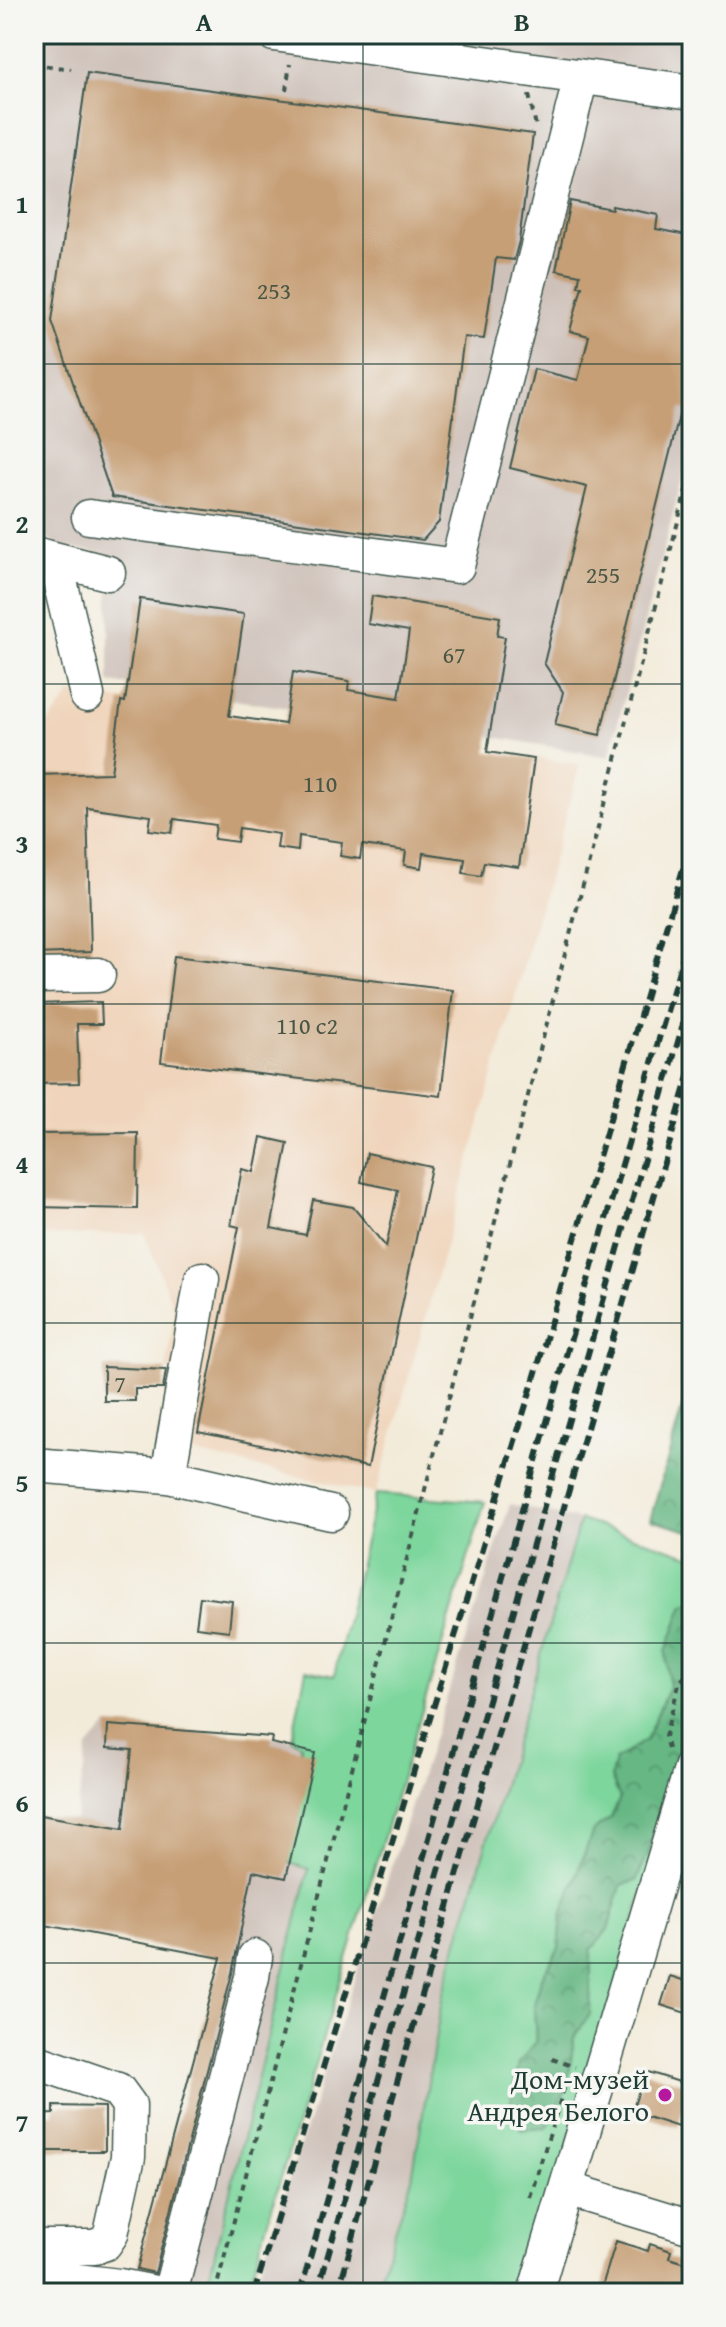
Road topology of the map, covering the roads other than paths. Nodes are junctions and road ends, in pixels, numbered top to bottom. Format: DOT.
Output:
graph roads {
  1 [pos="274,34"];
  2 [pos="581,77"];
  3 [pos="692,92"];
  4 [pos="89,517"];
  5 [pos="45,557"];
  6 [pos="108,573"];
  7 [pos="87,695"];
  8 [pos="98,975"];
  9 [pos="34,976"];
  10 [pos="202,1279"];
  11 [pos="34,1465"];
  12 [pos="168,1476"];
  13 [pos="331,1513"];
  14 [pos="691,1771"];
  15 [pos="255,1957"];
  16 [pos="34,2061"];
  17 [pos="567,2189"];
  18 [pos="692,2227"];
  19 [pos="34,2247"];
  20 [pos="34,2276"];
  21 [pos="155,2293"];
  22 [pos="170,2293"];
  23 [pos="535,2293"];
  1 -- 2 [label="street"];
  2 -- 3 [label="street"];
  2 -- 4 [label="street"];
  5 -- 6 [label="street"];
  5 -- 7 [label="street"];
  8 -- 9 [label="street"];
  10 -- 12 [label="street"];
  11 -- 12 [label="street"];
  12 -- 13 [label="street"];
  14 -- 17 [label="street"];
  15 -- 22 [label="street"];
  16 -- 19 [label="street"];
  17 -- 18 [label="street"];
  17 -- 23 [label="street"];
  20 -- 21 [label="street"];
}
